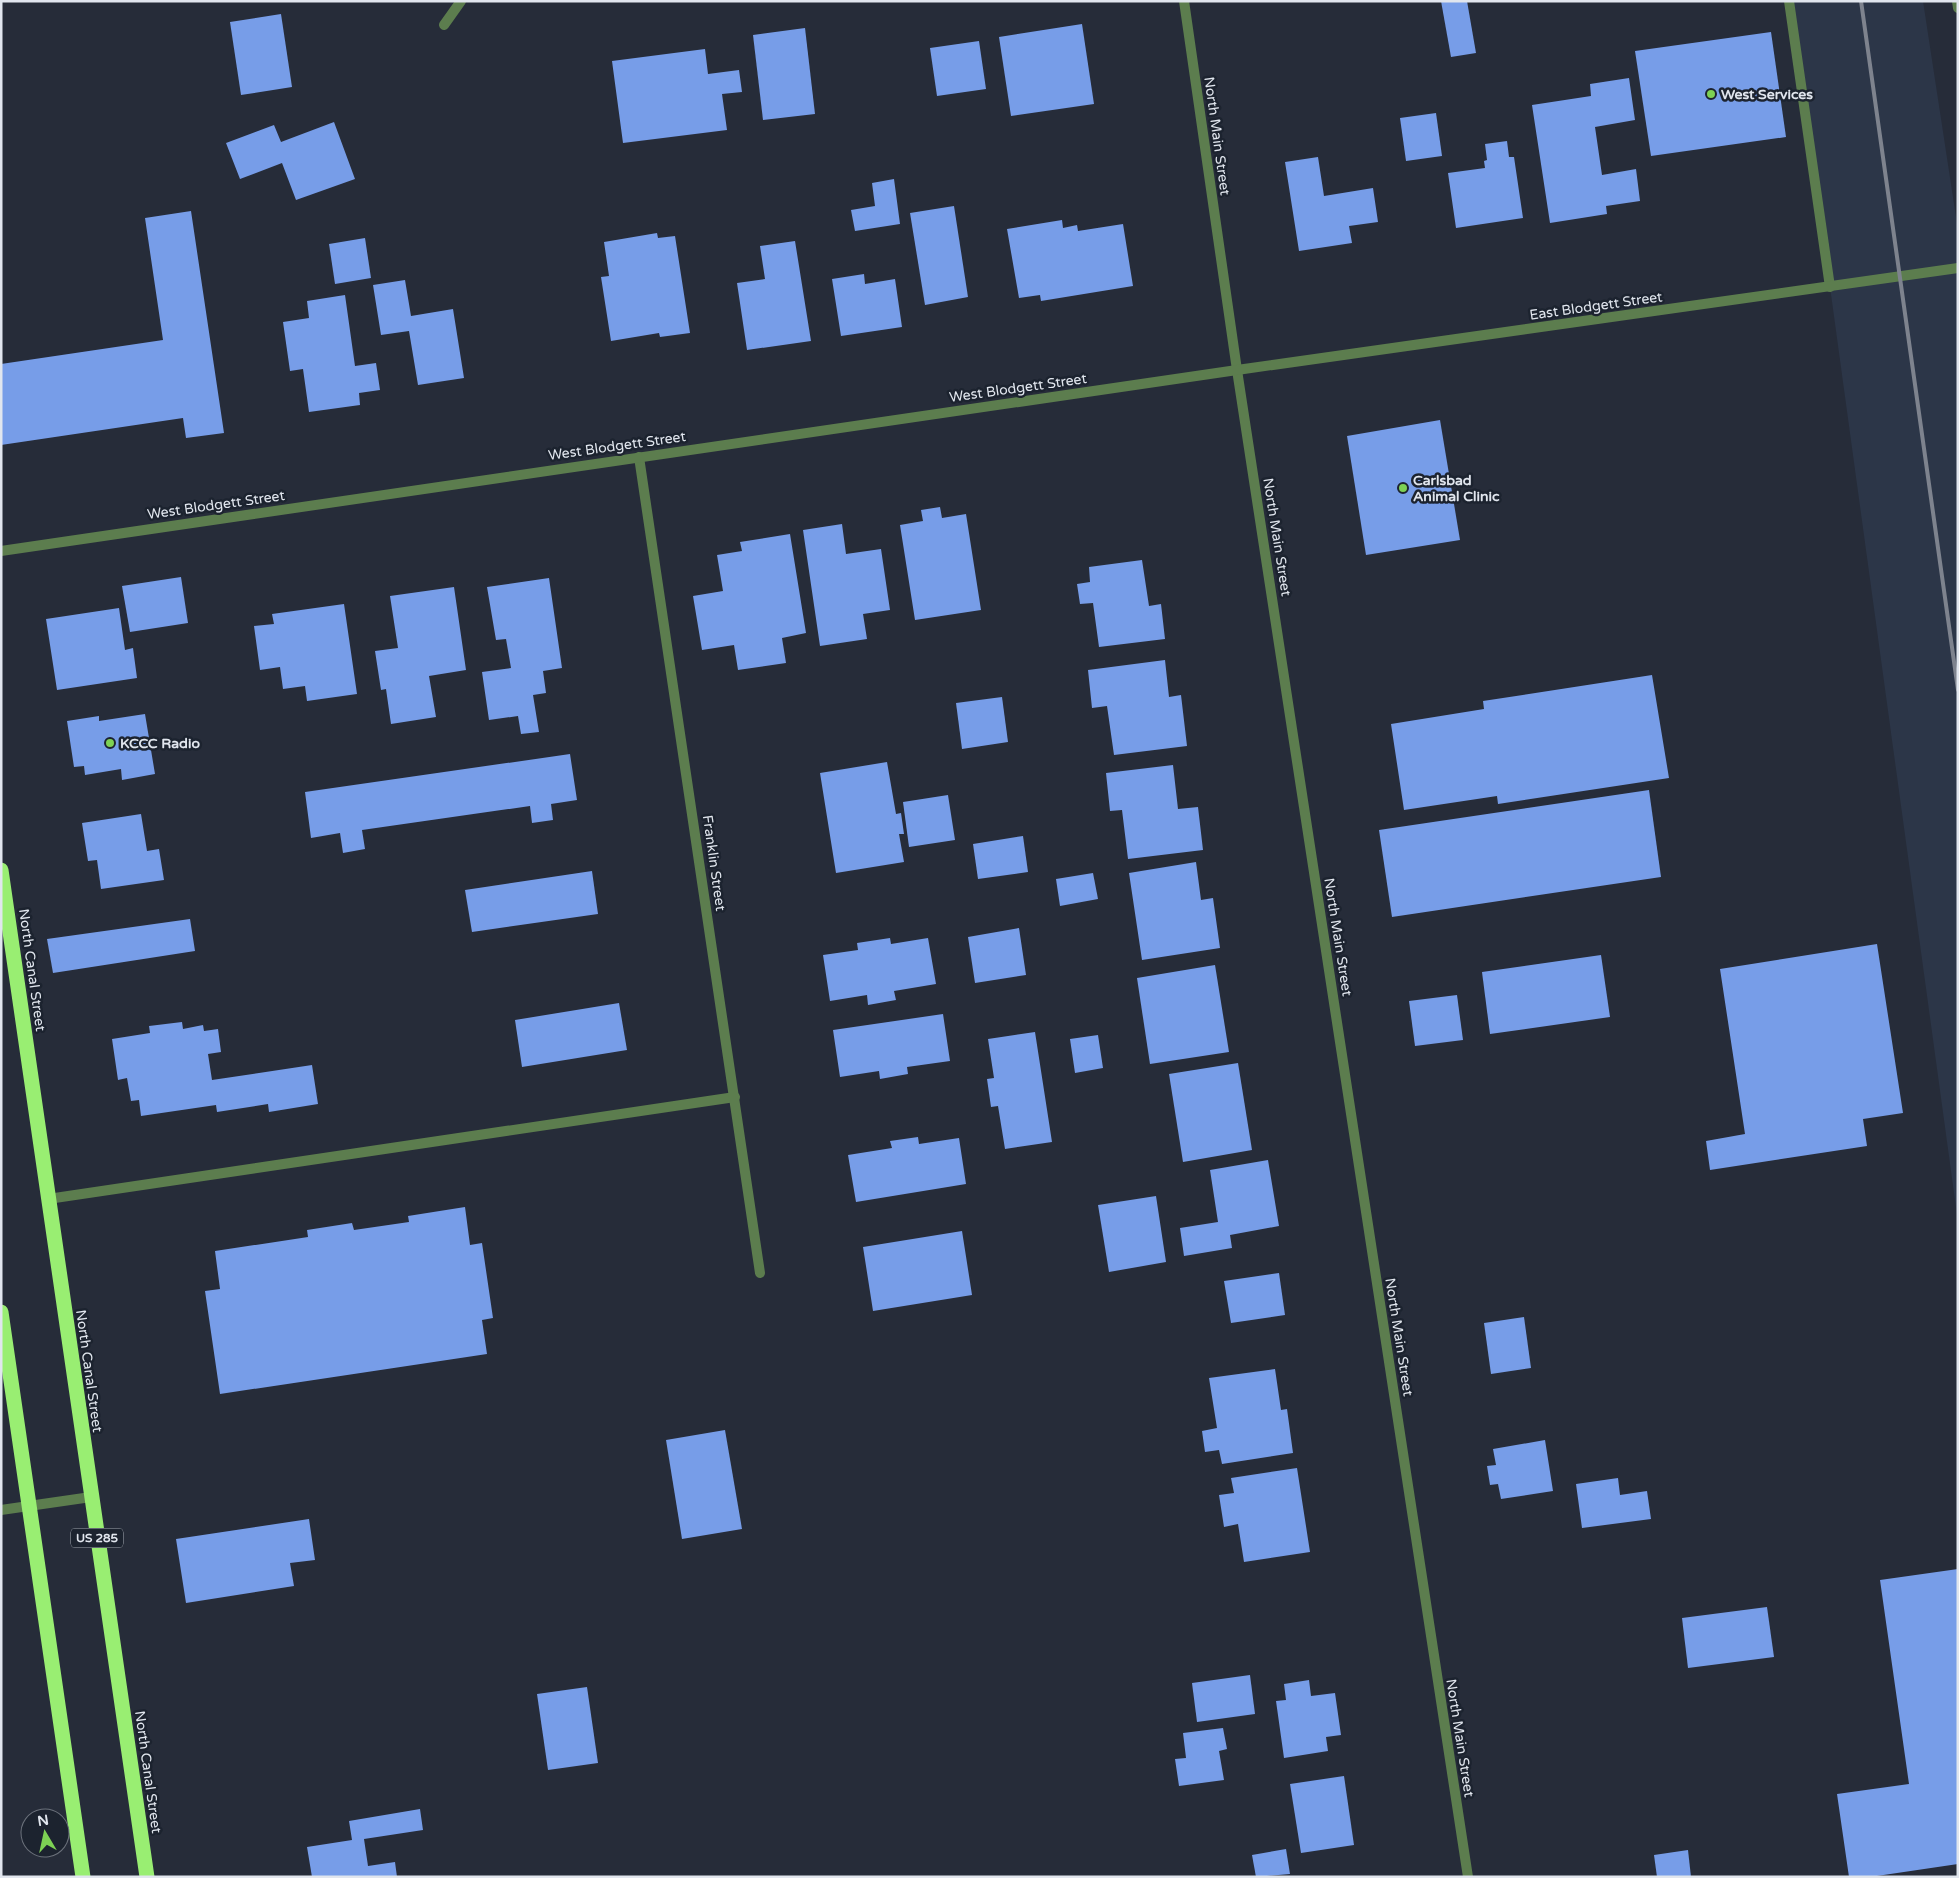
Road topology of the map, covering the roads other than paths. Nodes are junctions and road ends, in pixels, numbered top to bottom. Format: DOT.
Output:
graph roads {
  1 [pos="461,1"];
  2 [pos="1184,1"];
  3 [pos="1789,1"];
  4 [pos="1957,1"];
  5 [pos="1958,8"];
  6 [pos="444,25"];
  7 [pos="1958,268"];
  8 [pos="1830,287"];
  9 [pos="1237,370"];
  10 [pos="639,457"];
  11 [pos="1,551"];
  12 [pos="1,870"];
  13 [pos="735,1097"];
  14 [pos="48,1198"];
  15 [pos="760,1273"];
  16 [pos="1,1312"];
  17 [pos="91,1497"];
  18 [pos="29,1506"];
  19 [pos="1,1510"];
  20 [pos="83,1877"];
  21 [pos="147,1877"];
  22 [pos="1468,1877"];
  1 -- 6 [label="street"];
  2 -- 9 [label="street, North Main Street"];
  3 -- 8 [label="street"];
  4 -- 5 [label="street"];
  7 -- 8 [label="street, East Blodgett Street"];
  8 -- 9 [label="street, East Blodgett Street"];
  9 -- 10 [label="street, West Blodgett Street"];
  9 -- 22 [label="street, North Main Street"];
  10 -- 11 [label="street, West Blodgett Street"];
  10 -- 13 [label="street, Franklin Street"];
  12 -- 14 [label="highway, North Canal Street / US 285"];
  13 -- 14 [label="street"];
  13 -- 15 [label="street, Franklin Street"];
  14 -- 17 [label="highway, North Canal Street / US 285"];
  16 -- 18 [label="highway"];
  17 -- 18 [label="street"];
  17 -- 21 [label="highway, North Canal Street / US 285"];
  18 -- 19 [label="street"];
  18 -- 20 [label="highway"];
}
